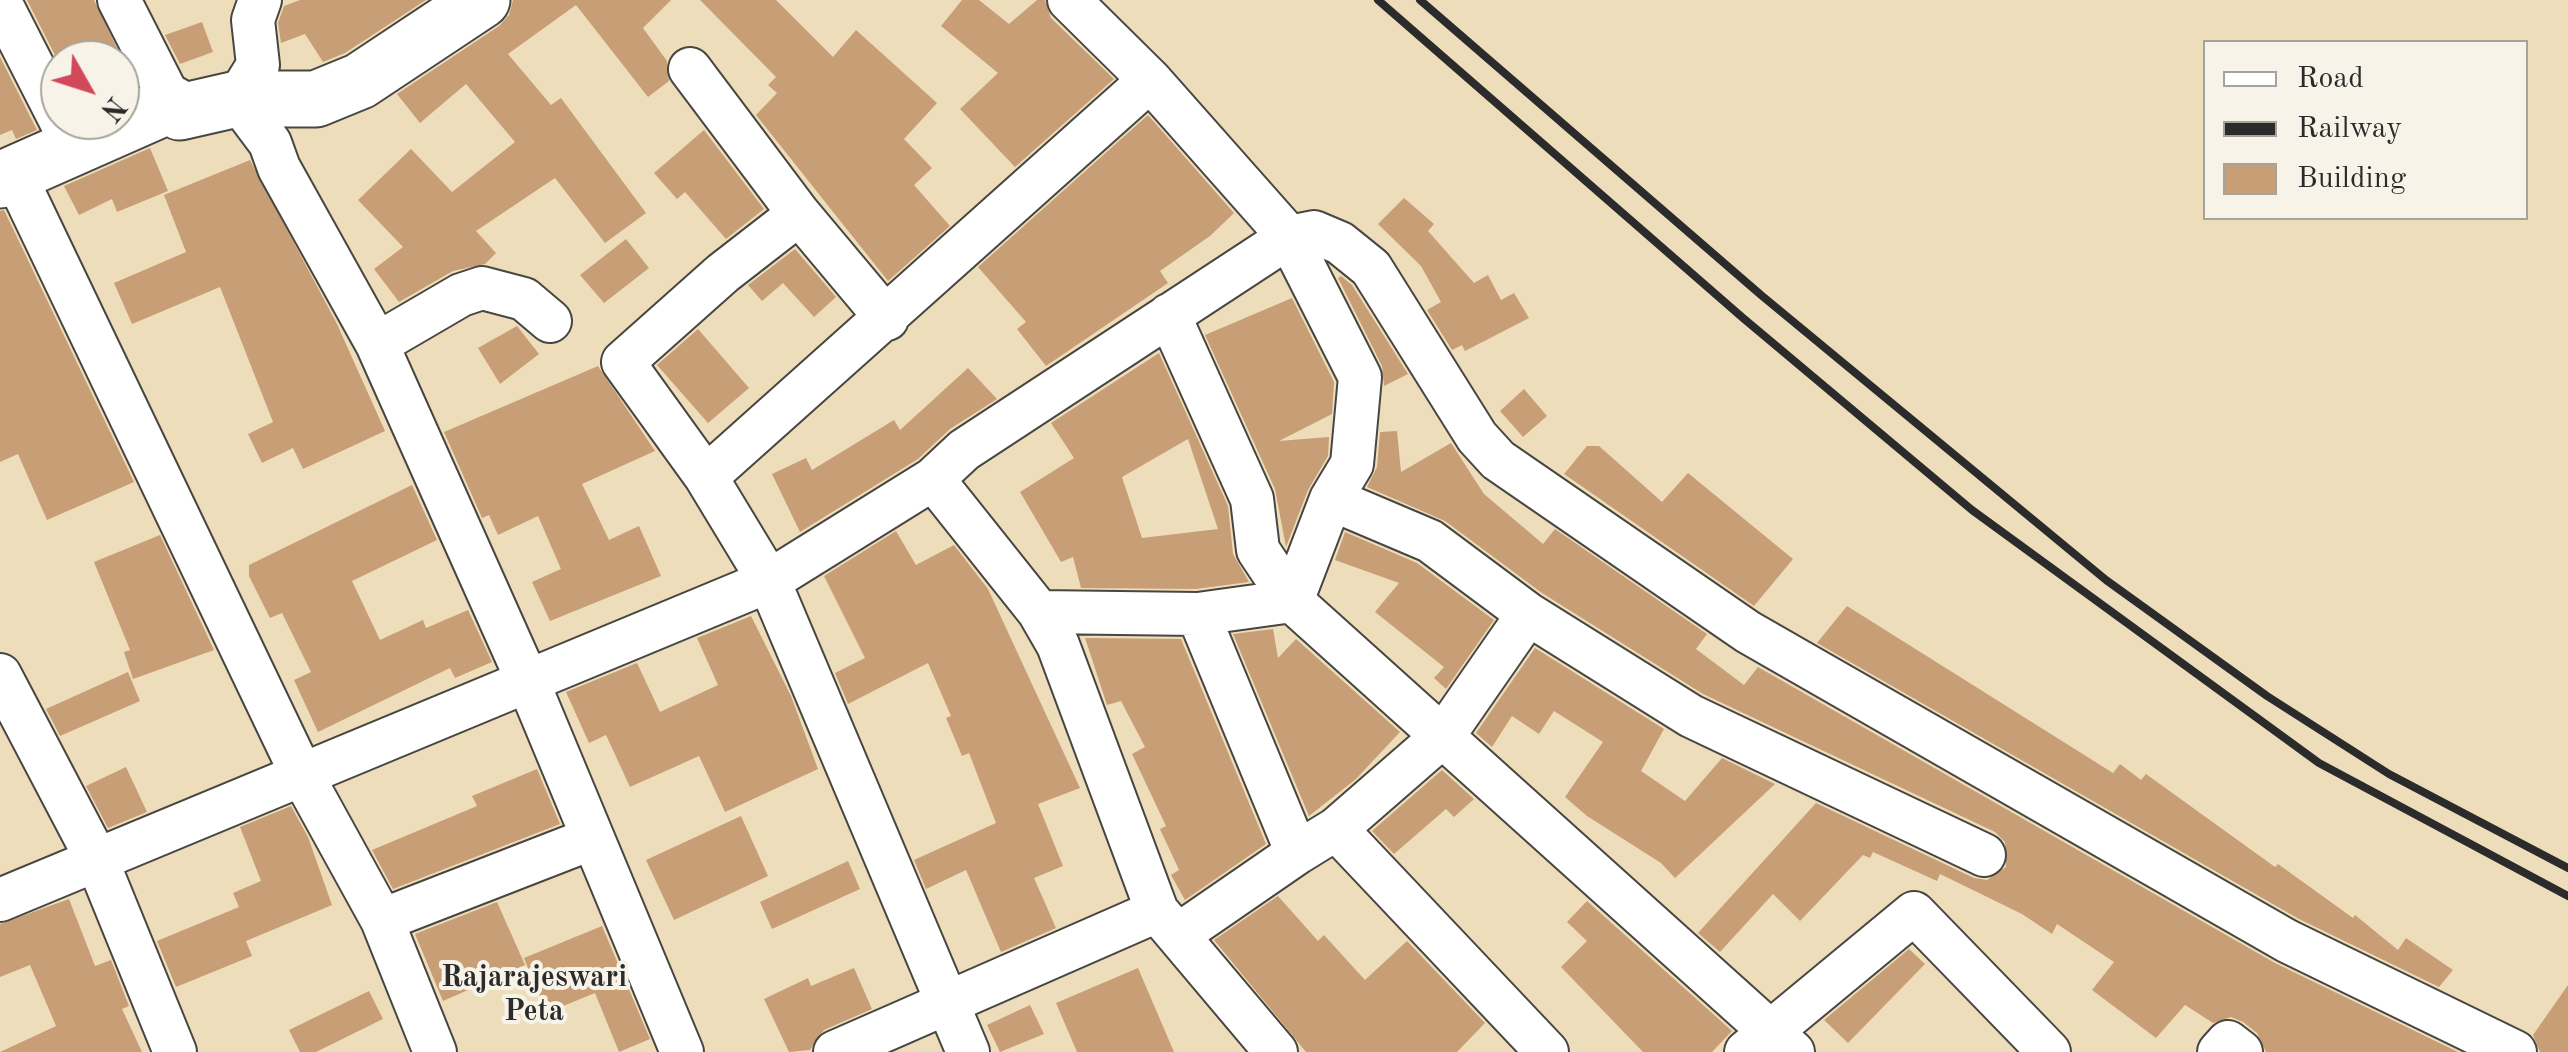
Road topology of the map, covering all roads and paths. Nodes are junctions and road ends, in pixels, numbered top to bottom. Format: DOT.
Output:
graph roads {
  1 [pos="120,0"];
  2 [pos="260,0"];
  3 [pos="482,0"];
  4 [pos="1069,0"];
  5 [pos="0,2"];
  6 [pos="690,70"];
  7 [pos="1150,80"];
  8 [pos="237,98"];
  9 [pos="172,104"];
  10 [pos="74,147"];
  11 [pos="7,177"];
  12 [pos="799,214"];
  13 [pos="1290,237"];
  14 [pos="1169,315"];
  15 [pos="887,319"];
  16 [pos="550,320"];
  17 [pos="377,344"];
  18 [pos="706,477"];
  19 [pos="933,479"];
  20 [pos="1331,499"];
  21 [pos="769,580"];
  22 [pos="1292,601"];
  23 [pos="1040,612"];
  24 [pos="1198,614"];
  25 [pos="1528,614"];
  26 [pos="0,675"];
  27 [pos="528,682"];
  28 [pos="1444,734"];
  29 [pos="301,773"];
  30 [pos="1336,829"];
  31 [pos="594,838"];
  32 [pos="1297,853"];
  33 [pos="1984,855"];
  34 [pos="96,858"];
  35 [pos="0,900"];
  36 [pos="382,920"];
  37 [pos="1168,923"];
  38 [pos="949,1002"];
  39 [pos="1770,1044"];
  40 [pos="1263,1049"];
  41 [pos="175,1052"];
  42 [pos="435,1052"];
  43 [pos="682,1052"];
  44 [pos="835,1052"];
  45 [pos="968,1052"];
  46 [pos="1547,1052"];
  47 [pos="2049,1052"];
  48 [pos="2219,1052"];
  49 [pos="2242,1052"];
  50 [pos="2516,1052"];
  1 -- 9 [label="street"];
  2 -- 8 [label="street"];
  3 -- 8 [label="street"];
  4 -- 7 [label="street"];
  5 -- 10 [label="street"];
  6 -- 12 [label="street"];
  7 -- 13 [label="street"];
  7 -- 15 [label="street"];
  8 -- 9 [label="street"];
  8 -- 17 [label="street"];
  9 -- 10 [label="street"];
  10 -- 11 [label="street"];
  11 -- 29 [label="street"];
  12 -- 15 [label="street"];
  12 -- 18 [label="street"];
  13 -- 14 [label="street"];
  13 -- 20 [label="street"];
  13 -- 50 [label="street"];
  14 -- 19 [label="street"];
  14 -- 22 [label="street"];
  15 -- 18 [label="street"];
  16 -- 17 [label="street"];
  17 -- 27 [label="street"];
  18 -- 21 [label="street"];
  19 -- 21 [label="street"];
  19 -- 23 [label="street"];
  20 -- 22 [label="street"];
  20 -- 25 [label="street"];
  21 -- 27 [label="street"];
  21 -- 38 [label="street"];
  22 -- 24 [label="street"];
  22 -- 28 [label="street"];
  23 -- 24 [label="street"];
  23 -- 37 [label="street"];
  24 -- 32 [label="street"];
  25 -- 28 [label="street"];
  25 -- 33 [label="street"];
  26 -- 34 [label="street"];
  27 -- 29 [label="street"];
  27 -- 31 [label="street"];
  28 -- 30 [label="street"];
  28 -- 39 [label="street"];
  29 -- 34 [label="street"];
  29 -- 36 [label="street"];
  30 -- 32 [label="street"];
  30 -- 46 [label="street"];
  31 -- 36 [label="street"];
  31 -- 43 [label="street"];
  32 -- 37 [label="street"];
  34 -- 35 [label="street"];
  34 -- 41 [label="street"];
  36 -- 42 [label="street"];
  37 -- 38 [label="street"];
  37 -- 40 [label="street"];
  38 -- 44 [label="street"];
  38 -- 45 [label="street"];
  39 -- 47 [label="street"];
  48 -- 49 [label="street"];
}
